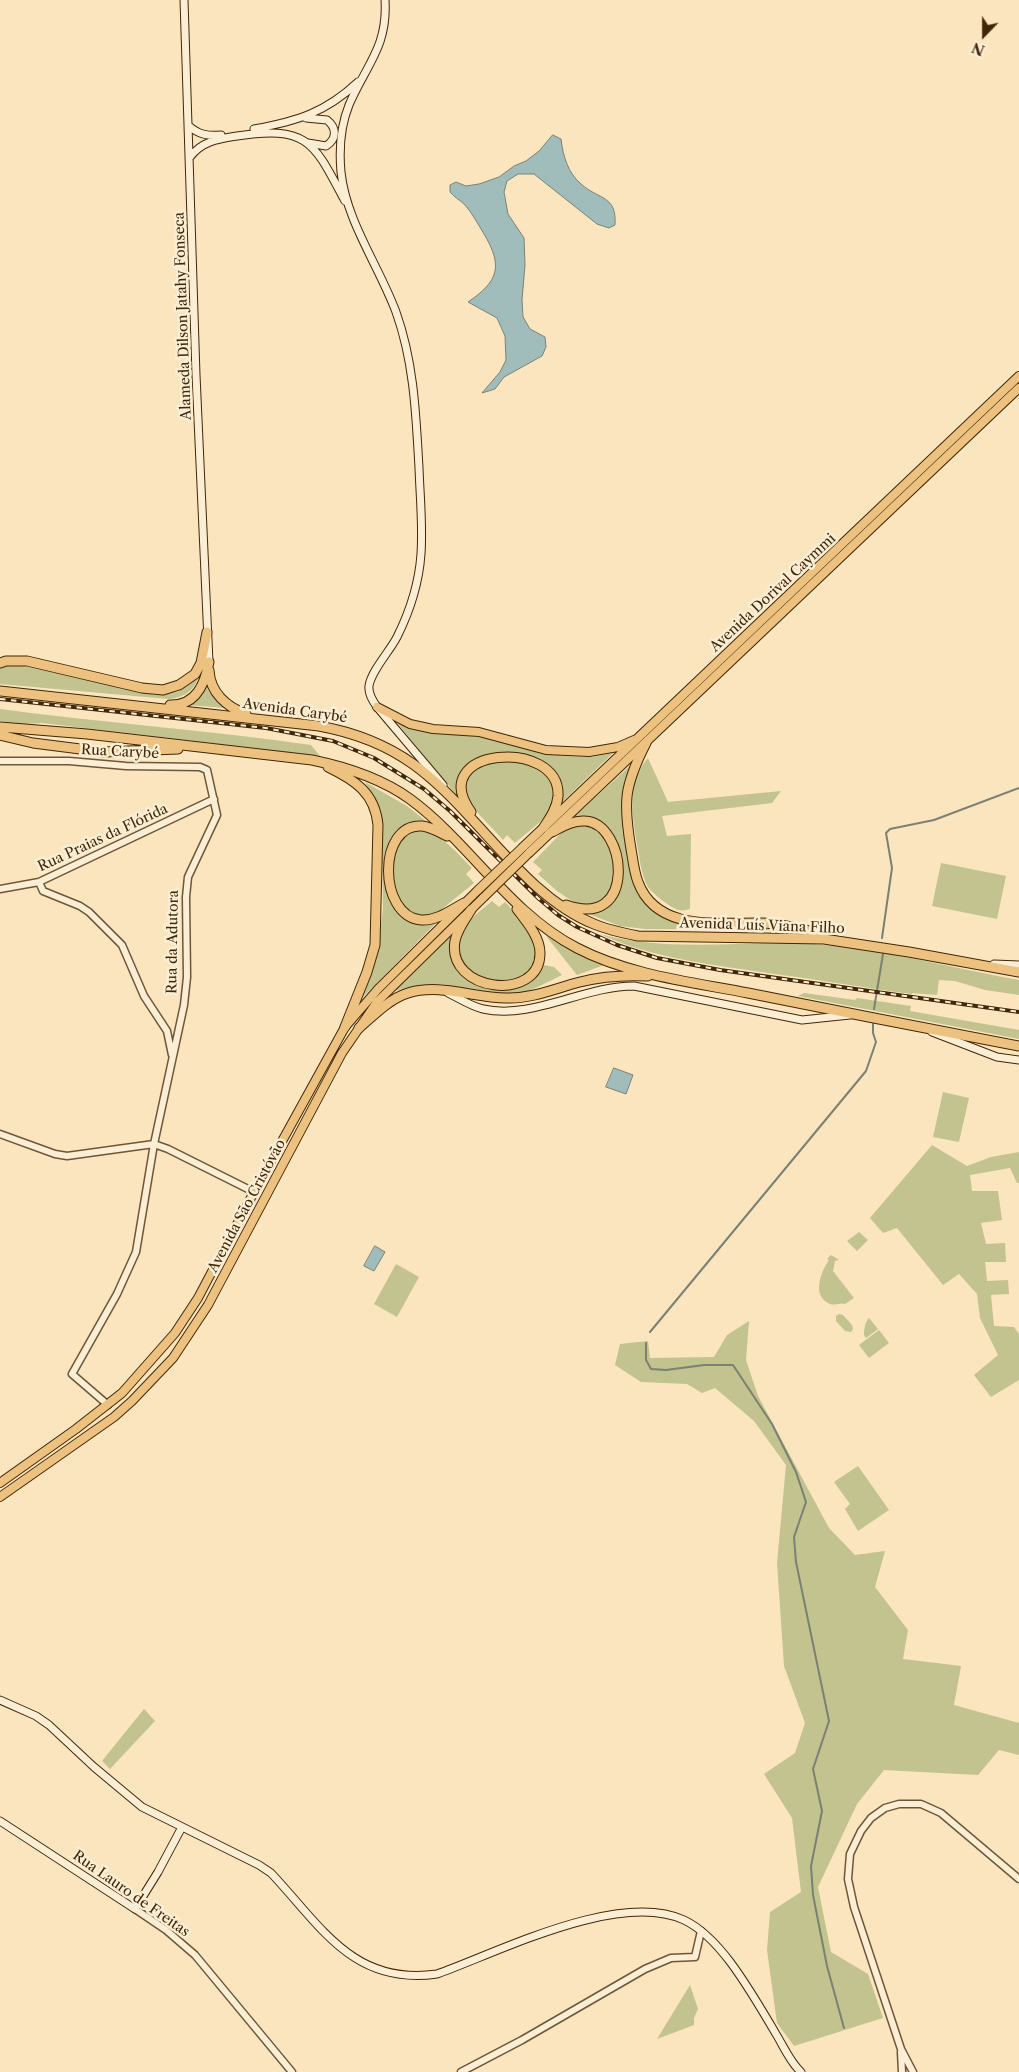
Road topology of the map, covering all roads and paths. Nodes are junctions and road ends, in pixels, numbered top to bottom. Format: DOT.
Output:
graph roads {
  1 [pos="184,0"];
  2 [pos="385,0"];
  3 [pos="362,78"];
  4 [pos="298,119"];
  5 [pos="189,126"];
  6 [pos="200,134"];
  7 [pos="297,136"];
  8 [pos="203,144"];
  9 [pos="190,158"];
  10 [pos="355,221"];
  11 [pos="1019,376"];
  12 [pos="1019,388"];
  13 [pos="207,632"];
  14 [pos="206,660"];
  15 [pos="0,663"];
  16 [pos="0,691"];
  17 [pos="100,702"];
  18 [pos="377,706"];
  19 [pos="281,721"];
  20 [pos="0,727"];
  21 [pos="0,736"];
  22 [pos="643,740"];
  23 [pos="196,748"];
  24 [pos="312,760"];
  25 [pos="0,761"];
  26 [pos="214,799"];
  27 [pos="466,812"];
  28 [pos="548,830"];
  29 [pos="489,837"];
  30 [pos="456,841"];
  31 [pos="39,882"];
  32 [pos="0,889"];
  33 [pos="505,892"];
  34 [pos="555,901"];
  35 [pos="464,903"];
  36 [pos="471,910"];
  37 [pos="853,942"];
  38 [pos="976,963"];
  39 [pos="1019,966"];
  40 [pos="1019,972"];
  41 [pos="662,976"];
  42 [pos="438,990"];
  43 [pos="854,1014"];
  44 [pos="345,1027"];
  45 [pos="920,1027"];
  46 [pos="359,1028"];
  47 [pos="1019,1046"];
  48 [pos="172,1058"];
  49 [pos="1019,1060"];
  50 [pos="0,1134"];
  51 [pos="154,1144"];
  52 [pos="254,1192"];
  53 [pos="108,1405"];
  54 [pos="0,1483"];
  55 [pos="0,1497"];
  56 [pos="0,1700"];
  57 [pos="0,1822"];
  58 [pos="182,1827"];
  59 [pos="1019,1879"];
  60 [pos="134,1909"];
  61 [pos="701,1931"];
  62 [pos="901,2049"];
  63 [pos="292,2072"];
  64 [pos="461,2072"];
  65 [pos="801,2072"];
  66 [pos="902,2072"];
  67 [pos="913,2072"];
  1 -- 5 [label="main road, Alameda Dilson Jatahy Fonseca"];
  2 -- 3 [label="main road"];
  3 -- 4 [label="main road"];
  3 -- 10 [label="main road"];
  4 -- 6 [label="main road"];
  4 -- 7 [label="main road"];
  5 -- 6 [label="main road"];
  5 -- 9 [label="main road, Alameda Dilson Jatahy Fonseca"];
  6 -- 8 [label="main road"];
  7 -- 8 [label="main road"];
  7 -- 10 [label="main road"];
  8 -- 9 [label="main road"];
  9 -- 13 [label="main road, Alameda Dilson Jatahy Fonseca"];
  10 -- 18 [label="main road"];
  11 -- 22 [label="main road, Avenida Dorival Caymmi"];
  12 -- 22 [label="main road, Avenida Dorival Caymmi"];
  13 -- 14 [label="highway"];
  14 -- 15 [label="highway"];
  14 -- 17 [label="highway"];
  14 -- 19 [label="highway"];
  16 -- 17 [label="highway, Avenida Carybé"];
  17 -- 19 [label="highway, Avenida Carybé"];
  18 -- 22 [label="main road"];
  18 -- 27 [label="main road"];
  19 -- 27 [label="highway, Avenida Carybé"];
  20 -- 23 [label="highway"];
  21 -- 23 [label="highway"];
  22 -- 28 [label="main road, Avenida Dorival Caymmi"];
  22 -- 37 [label="highway"];
  23 -- 24 [label="highway"];
  24 -- 30 [label="highway"];
  24 -- 44 [label="highway"];
  25 -- 26 [label="street, Rua Carybé"];
  26 -- 31 [label="street, Rua Praias da Flórida"];
  26 -- 48 [label="street, Rua da Adutora"];
  27 -- 29 [label="highway, Avenida Carybé"];
  28 -- 29 [label="highway"];
  28 -- 34 [label="highway"];
  28 -- 35 [label="main road, Avenida São Cristóvão, bridge"];
  28 -- 36 [label="main road, Avenida São Cristóvão, bridge"];
  29 -- 34 [label="highway, Avenida Carybé"];
  30 -- 33 [label="highway"];
  30 -- 35 [label="highway"];
  31 -- 32 [label="street, Rua Praias da Flórida"];
  31 -- 48 [label="street"];
  33 -- 36 [label="highway"];
  33 -- 41 [label="highway"];
  34 -- 37 [label="highway, Avenida Luís Viana Filho"];
  35 -- 44 [label="main road, Avenida São Cristóvão"];
  36 -- 46 [label="main road, Avenida São Cristóvão"];
  37 -- 38 [label="highway, Avenida Luís Viana Filho"];
  38 -- 39 [label="main road, Avenida Luís Viana Filho"];
  38 -- 40 [label="highway, Avenida Luís Viana Filho"];
  41 -- 42 [label="highway"];
  41 -- 43 [label="highway"];
  42 -- 43 [label="main road"];
  42 -- 46 [label="highway"];
  43 -- 45 [label="highway"];
  44 -- 52 [label="main road, Avenida São Cristóvão"];
  45 -- 47 [label="highway"];
  45 -- 49 [label="main road"];
  46 -- 55 [label="main road, Avenida São Cristóvão"];
  48 -- 51 [label="street, Rua da Adutora"];
  50 -- 51 [label="street"];
  51 -- 52 [label="street"];
  51 -- 53 [label="street, Rua da Adutora"];
  52 -- 53 [label="main road, Avenida São Cristóvão"];
  53 -- 54 [label="main road, Avenida São Cristóvão"];
  56 -- 58 [label="main road"];
  57 -- 60 [label="main road, Rua Lauro de Freitas"];
  58 -- 60 [label="main road"];
  58 -- 61 [label="main road"];
  59 -- 62 [label="street"];
  60 -- 63 [label="street, Rua Lauro de Freitas"];
  61 -- 64 [label="street"];
  61 -- 65 [label="main road"];
  62 -- 66 [label="street"];
  62 -- 67 [label="street"];
}
